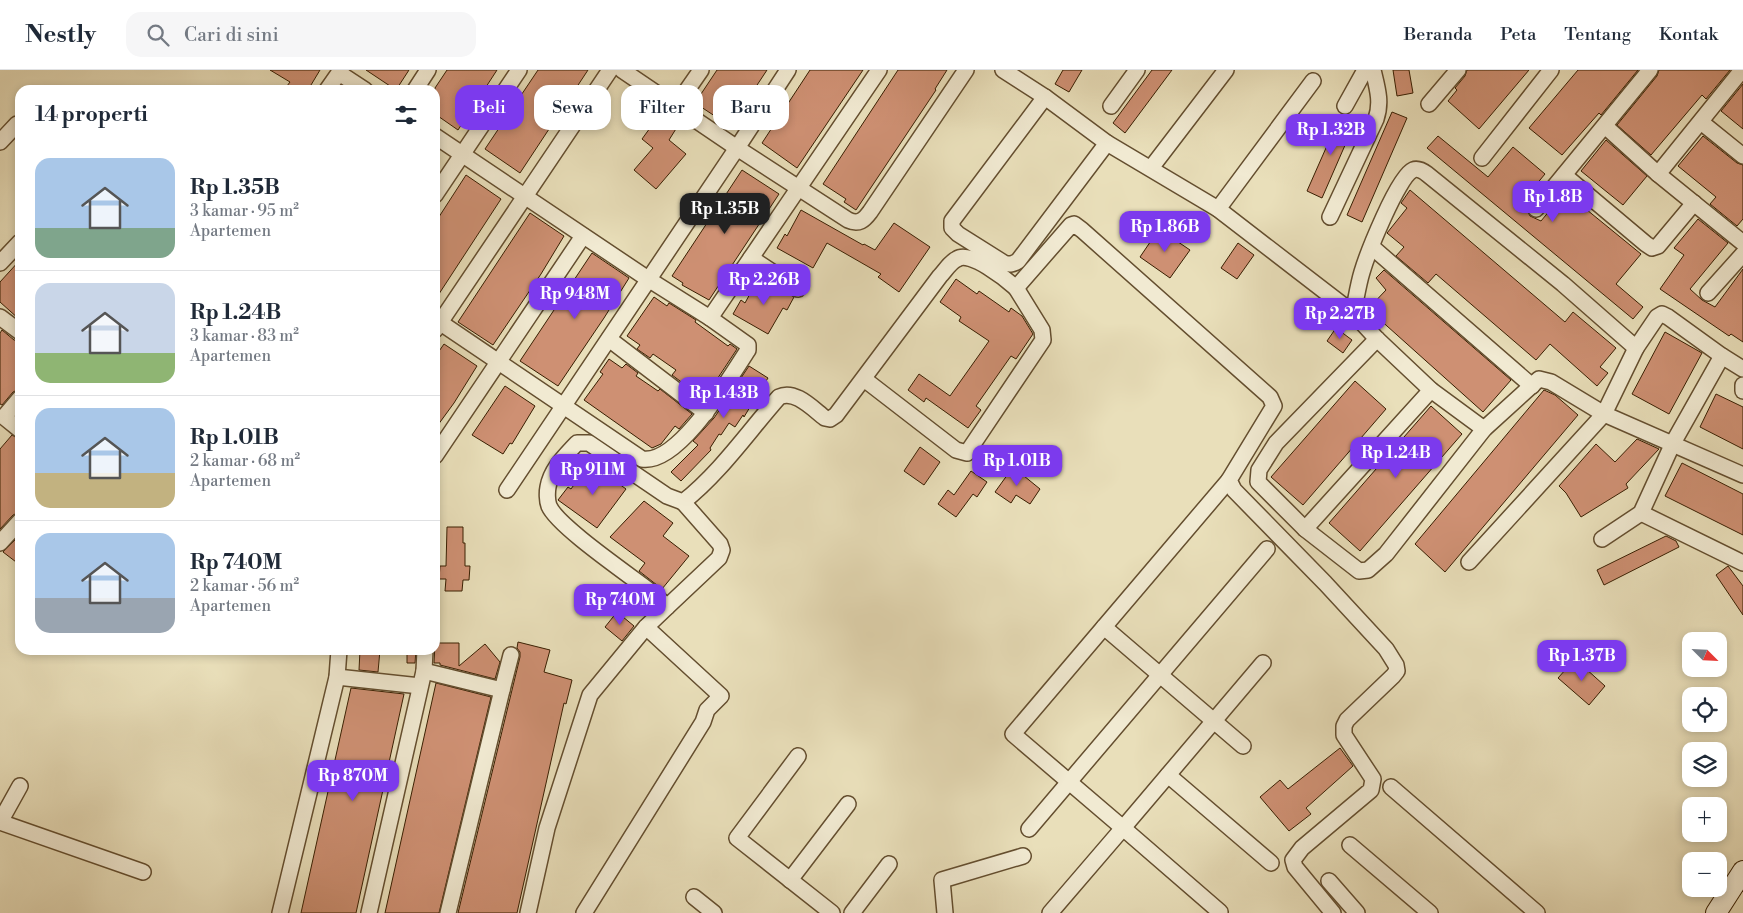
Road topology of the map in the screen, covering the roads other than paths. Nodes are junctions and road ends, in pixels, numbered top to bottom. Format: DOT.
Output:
graph roads {
  1 [pos="428,70"];
  2 [pos="519,70"];
  3 [pos="610,70"];
  4 [pos="622,70"];
  5 [pos="701,70"];
  6 [pos="788,70"];
  7 [pos="879,70"];
  8 [pos="966,70"];
  9 [pos="1003,70"];
  10 [pos="1137,70"];
  11 [pos="1226,70"];
  12 [pos="1365,70"];
  13 [pos="1373,70"];
  14 [pos="1458,70"];
  15 [pos="1551,70"];
  16 [pos="1650,70"];
  17 [pos="1742,70"];
  18 [pos="340,71"];
  19 [pos="1313,81"];
  20 [pos="330,85"];
  21 [pos="358,85"];
  22 [pos="418,85"];
  23 [pos="644,85"];
  24 [pos="691,85"];
  25 [pos="1045,97"];
  26 [pos="1429,104"];
  27 [pos="1111,106"];
  28 [pos="1345,106"];
  29 [pos="1701,122"];
  30 [pos="703,125"];
  31 [pos="15,126"];
  32 [pos="1605,126"];
  33 [pos="440,139"];
  34 [pos="0,142"];
  35 [pos="1107,143"];
  36 [pos="737,148"];
  37 [pos="463,154"];
  38 [pos="1743,156"];
  39 [pos="1482,158"];
  40 [pos="1151,168"];
  41 [pos="1658,174"];
  42 [pos="1564,175"];
  43 [pos="440,188"];
  44 [pos="798,189"];
  45 [pos="526,195"];
  46 [pos="1694,203"];
  47 [pos="1218,209"];
  48 [pos="1536,209"];
  49 [pos="1330,217"];
  50 [pos="583,236"];
  51 [pos="1743,243"];
  52 [pos="15,247"];
  53 [pos="1372,247"];
  54 [pos="1743,254"];
  55 [pos="751,258"];
  56 [pos="0,263"];
  57 [pos="648,279"];
  58 [pos="1016,288"];
  59 [pos="798,289"];
  60 [pos="1708,293"];
  61 [pos="1353,313"];
  62 [pos="0,317"];
  63 [pos="710,318"];
  64 [pos="440,320"];
  65 [pos="440,326"];
  66 [pos="15,328"];
  67 [pos="609,339"];
  68 [pos="1377,339"];
  69 [pos="1636,348"];
  70 [pos="1722,356"];
  71 [pos="498,362"];
  72 [pos="1743,368"];
  73 [pos="864,379"];
  74 [pos="1743,385"];
  75 [pos="1532,386"];
  76 [pos="1431,390"];
  77 [pos="1743,391"];
  78 [pos="15,404"];
  79 [pos="563,406"];
  80 [pos="706,413"];
  81 [pos="1604,414"];
  82 [pos="2,420"];
  83 [pos="15,427"];
  84 [pos="1484,429"];
  85 [pos="1673,443"];
  86 [pos="440,449"];
  87 [pos="1743,475"];
  88 [pos="1229,480"];
  89 [pos="507,490"];
  90 [pos="683,502"];
  91 [pos="1641,513"];
  92 [pos="15,526"];
  93 [pos="1305,528"];
  94 [pos="1602,539"];
  95 [pos="0,543"];
  96 [pos="1267,549"];
  97 [pos="1469,562"];
  98 [pos="1743,563"];
  99 [pos="667,607"];
  100 [pos="646,627"];
  101 [pos="1104,627"];
  102 [pos="339,655"];
  103 [pos="425,655"];
  104 [pos="510,655"];
  105 [pos="1263,663"];
  106 [pos="424,671"];
  107 [pos="1160,675"];
  108 [pos="337,677"];
  109 [pos="420,686"];
  110 [pos="502,690"];
  111 [pos="1214,721"];
  112 [pos="1243,746"];
  113 [pos="798,756"];
  114 [pos="1168,775"];
  115 [pos="1069,782"];
  116 [pos="20,786"];
  117 [pos="1391,788"];
  118 [pos="848,804"];
  119 [pos="0,822"];
  120 [pos="1123,828"];
  121 [pos="1029,829"];
  122 [pos="1350,844"];
  123 [pos="1023,856"];
  124 [pos="889,864"];
  125 [pos="1271,864"];
  126 [pos="143,872"];
  127 [pos="1743,872"];
  128 [pos="790,880"];
  129 [pos="1329,881"];
  130 [pos="694,897"];
  131 [pos="942,910"];
  132 [pos="827,912"];
  133 [pos="1220,912"];
  134 [pos="280,913"];
  135 [pos="369,913"];
  136 [pos="448,913"];
  137 [pos="528,913"];
  138 [pos="584,913"];
  139 [pos="714,913"];
  140 [pos="852,913"];
  141 [pos="1050,913"];
  142 [pos="1333,913"];
  143 [pos="1357,913"];
  144 [pos="1430,913"];
  145 [pos="1537,913"];
  146 [pos="1716,913"];
  1 -- 22 [label="street"];
  2 -- 37 [label="street"];
  3 -- 45 [label="street"];
  4 -- 23 [label="street"];
  5 -- 24 [label="street"];
  6 -- 36 [label="street"];
  7 -- 44 [label="street"];
  8 -- 44 [label="street"];
  9 -- 25 [label="street"];
  10 -- 27 [label="street"];
  11 -- 40 [label="street"];
  12 -- 28 [label="street"];
  13 -- 49 [label="street"];
  14 -- 26 [label="street"];
  15 -- 39 [label="street"];
  16 -- 32 [label="street"];
  17 -- 29 [label="street"];
  18 -- 20 [label="street"];
  18 -- 21 [label="street"];
  19 -- 47 [label="street"];
  25 -- 35 [label="street"];
  25 -- 35 [label="street"];
  29 -- 38 [label="street"];
  29 -- 41 [label="street"];
  30 -- 36 [label="street"];
  31 -- 34 [label="street"];
  32 -- 41 [label="street"];
  32 -- 42 [label="street"];
  33 -- 37 [label="street"];
  35 -- 40 [label="street"];
  36 -- 44 [label="street"];
  36 -- 57 [label="street"];
  37 -- 43 [label="street"];
  37 -- 45 [label="street"];
  40 -- 47 [label="street"];
  41 -- 46 [label="street"];
  42 -- 46 [label="street"];
  42 -- 48 [label="street"];
  44 -- 55 [label="street"];
  45 -- 50 [label="street"];
  45 -- 64 [label="street"];
  46 -- 51 [label="street"];
  47 -- 61 [label="street"];
  50 -- 57 [label="street"];
  50 -- 71 [label="street"];
  52 -- 56 [label="street"];
  53 -- 61 [label="street"];
  53 -- 69 [label="street"];
  53 -- 75 [label="street"];
  54 -- 60 [label="street"];
  55 -- 59 [label="street"];
  55 -- 63 [label="street"];
  57 -- 63 [label="street"];
  57 -- 67 [label="street"];
  58 -- 73 [label="street"];
  58 -- 73 [label="street"];
  58 -- 88 [label="street"];
  61 -- 68 [label="street"];
  62 -- 66 [label="street"];
  63 -- 80 [label="street"];
  65 -- 71 [label="street"];
  67 -- 79 [label="street"];
  67 -- 80 [label="street"];
  68 -- 76 [label="street"];
  68 -- 93 [label="street"];
  69 -- 70 [label="street"];
  69 -- 81 [label="street"];
  70 -- 72 [label="street"];
  70 -- 85 [label="street"];
  71 -- 79 [label="street"];
  71 -- 86 [label="street"];
  73 -- 90 [label="street"];
  74 -- 77 [label="street"];
  75 -- 81 [label="street"];
  75 -- 84 [label="street"];
  76 -- 84 [label="street"];
  76 -- 93 [label="street"];
  78 -- 82 [label="street"];
  79 -- 80 [label="street"];
  79 -- 89 [label="street"];
  81 -- 85 [label="street"];
  81 -- 97 [label="street"];
  82 -- 83 [label="street"];
  84 -- 93 [label="street"];
  85 -- 87 [label="street"];
  85 -- 91 [label="street"];
  88 -- 101 [label="street"];
  88 -- 142 [label="street"];
  90 -- 99 [label="street"];
  90 -- 99 [label="street"];
  91 -- 94 [label="street"];
  91 -- 98 [label="street"];
  92 -- 95 [label="street"];
  96 -- 107 [label="street"];
  99 -- 100 [label="street"];
  100 -- 137 [label="street"];
  100 -- 138 [label="street"];
  101 -- 107 [label="street"];
  101 -- 115 [label="street"];
  102 -- 108 [label="street"];
  103 -- 106 [label="street"];
  104 -- 110 [label="street"];
  105 -- 111 [label="street"];
  106 -- 109 [label="street"];
  106 -- 110 [label="street"];
  107 -- 111 [label="street"];
  107 -- 115 [label="street"];
  108 -- 109 [label="street"];
  108 -- 134 [label="street"];
  109 -- 135 [label="street"];
  110 -- 136 [label="street"];
  111 -- 112 [label="street"];
  111 -- 114 [label="street"];
  113 -- 128 [label="street"];
  114 -- 120 [label="street"];
  114 -- 125 [label="street"];
  115 -- 120 [label="street"];
  115 -- 121 [label="street"];
  116 -- 119 [label="street"];
  117 -- 145 [label="street"];
  118 -- 128 [label="street"];
  119 -- 126 [label="street"];
  120 -- 133 [label="street"];
  120 -- 141 [label="street"];
  122 -- 144 [label="street"];
  123 -- 131 [label="street"];
  124 -- 140 [label="street"];
  127 -- 146 [label="street"];
  128 -- 132 [label="street"];
  129 -- 143 [label="street"];
  130 -- 139 [label="street"];
}
